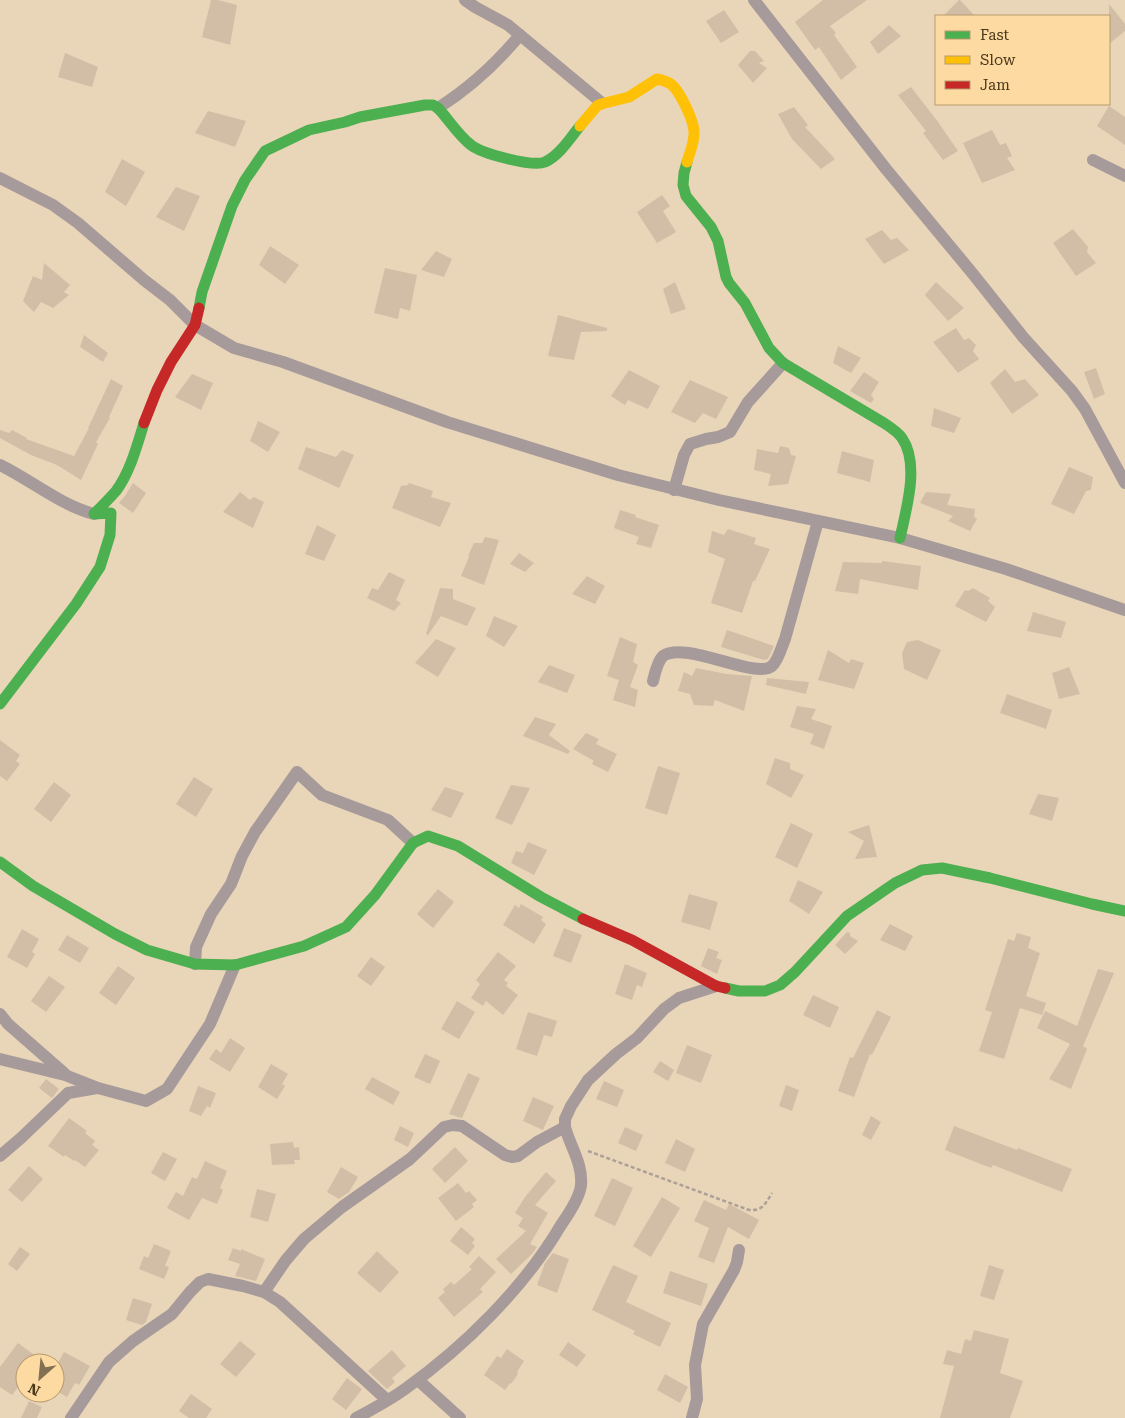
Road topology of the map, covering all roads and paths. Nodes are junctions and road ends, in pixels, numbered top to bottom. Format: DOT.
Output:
graph roads {
  1 [pos="465,0"];
  2 [pos="754,0"];
  3 [pos="520,35"];
  4 [pos="602,103"];
  5 [pos="438,108"];
  6 [pos="1093,160"];
  7 [pos="1125,176"];
  8 [pos="0,178"];
  9 [pos="195,325"];
  10 [pos="783,363"];
  11 [pos="0,465"];
  12 [pos="1125,483"];
  13 [pos="674,490"];
  14 [pos="116,491"];
  15 [pos="111,513"];
  16 [pos="94,514"];
  17 [pos="818,521"];
  18 [pos="900,538"];
  19 [pos="1125,610"];
  20 [pos="653,680"];
  21 [pos="0,704"];
  22 [pos="413,843"];
  23 [pos="0,862"];
  24 [pos="1125,910"];
  25 [pos="196,964"];
  26 [pos="235,965"];
  27 [pos="716,986"];
  28 [pos="0,1014"];
  29 [pos="0,1059"];
  30 [pos="66,1075"];
  31 [pos="98,1088"];
  32 [pos="565,1127"];
  33 [pos="572,1145"];
  34 [pos="0,1156"];
  35 [pos="772,1193"];
  36 [pos="739,1250"];
  37 [pos="264,1292"];
  38 [pos="418,1380"];
  39 [pos="388,1400"];
  40 [pos="71,1418"];
  41 [pos="356,1418"];
  42 [pos="460,1418"];
  43 [pos="692,1418"];
  1 -- 3 [label="street"];
  2 -- 12 [label="street"];
  3 -- 4 [label="street"];
  3 -- 5 [label="street"];
  4 -- 5 [label="street"];
  4 -- 10 [label="street"];
  5 -- 9 [label="street"];
  6 -- 7 [label="street"];
  8 -- 9 [label="street"];
  9 -- 13 [label="street"];
  9 -- 14 [label="street"];
  10 -- 13 [label="street"];
  10 -- 18 [label="street"];
  11 -- 16 [label="street"];
  13 -- 17 [label="street"];
  14 -- 15 [label="street"];
  14 -- 16 [label="street"];
  15 -- 16 [label="street"];
  15 -- 21 [label="street"];
  17 -- 18 [label="street"];
  17 -- 20 [label="street"];
  18 -- 19 [label="street"];
  22 -- 25 [label="street"];
  22 -- 26 [label="street"];
  22 -- 27 [label="street"];
  23 -- 25 [label="street"];
  24 -- 27 [label="street"];
  25 -- 26 [label="street"];
  26 -- 31 [label="street"];
  27 -- 32 [label="street"];
  28 -- 30 [label="street"];
  29 -- 30 [label="street"];
  30 -- 31 [label="street"];
  31 -- 34 [label="street"];
  32 -- 33 [label="street"];
  32 -- 37 [label="street"];
  33 -- 35 [label="path"];
  33 -- 38 [label="street"];
  36 -- 43 [label="street"];
  37 -- 39 [label="street"];
  37 -- 40 [label="street"];
  38 -- 39 [label="street"];
  38 -- 42 [label="street"];
  39 -- 41 [label="street"];
}
